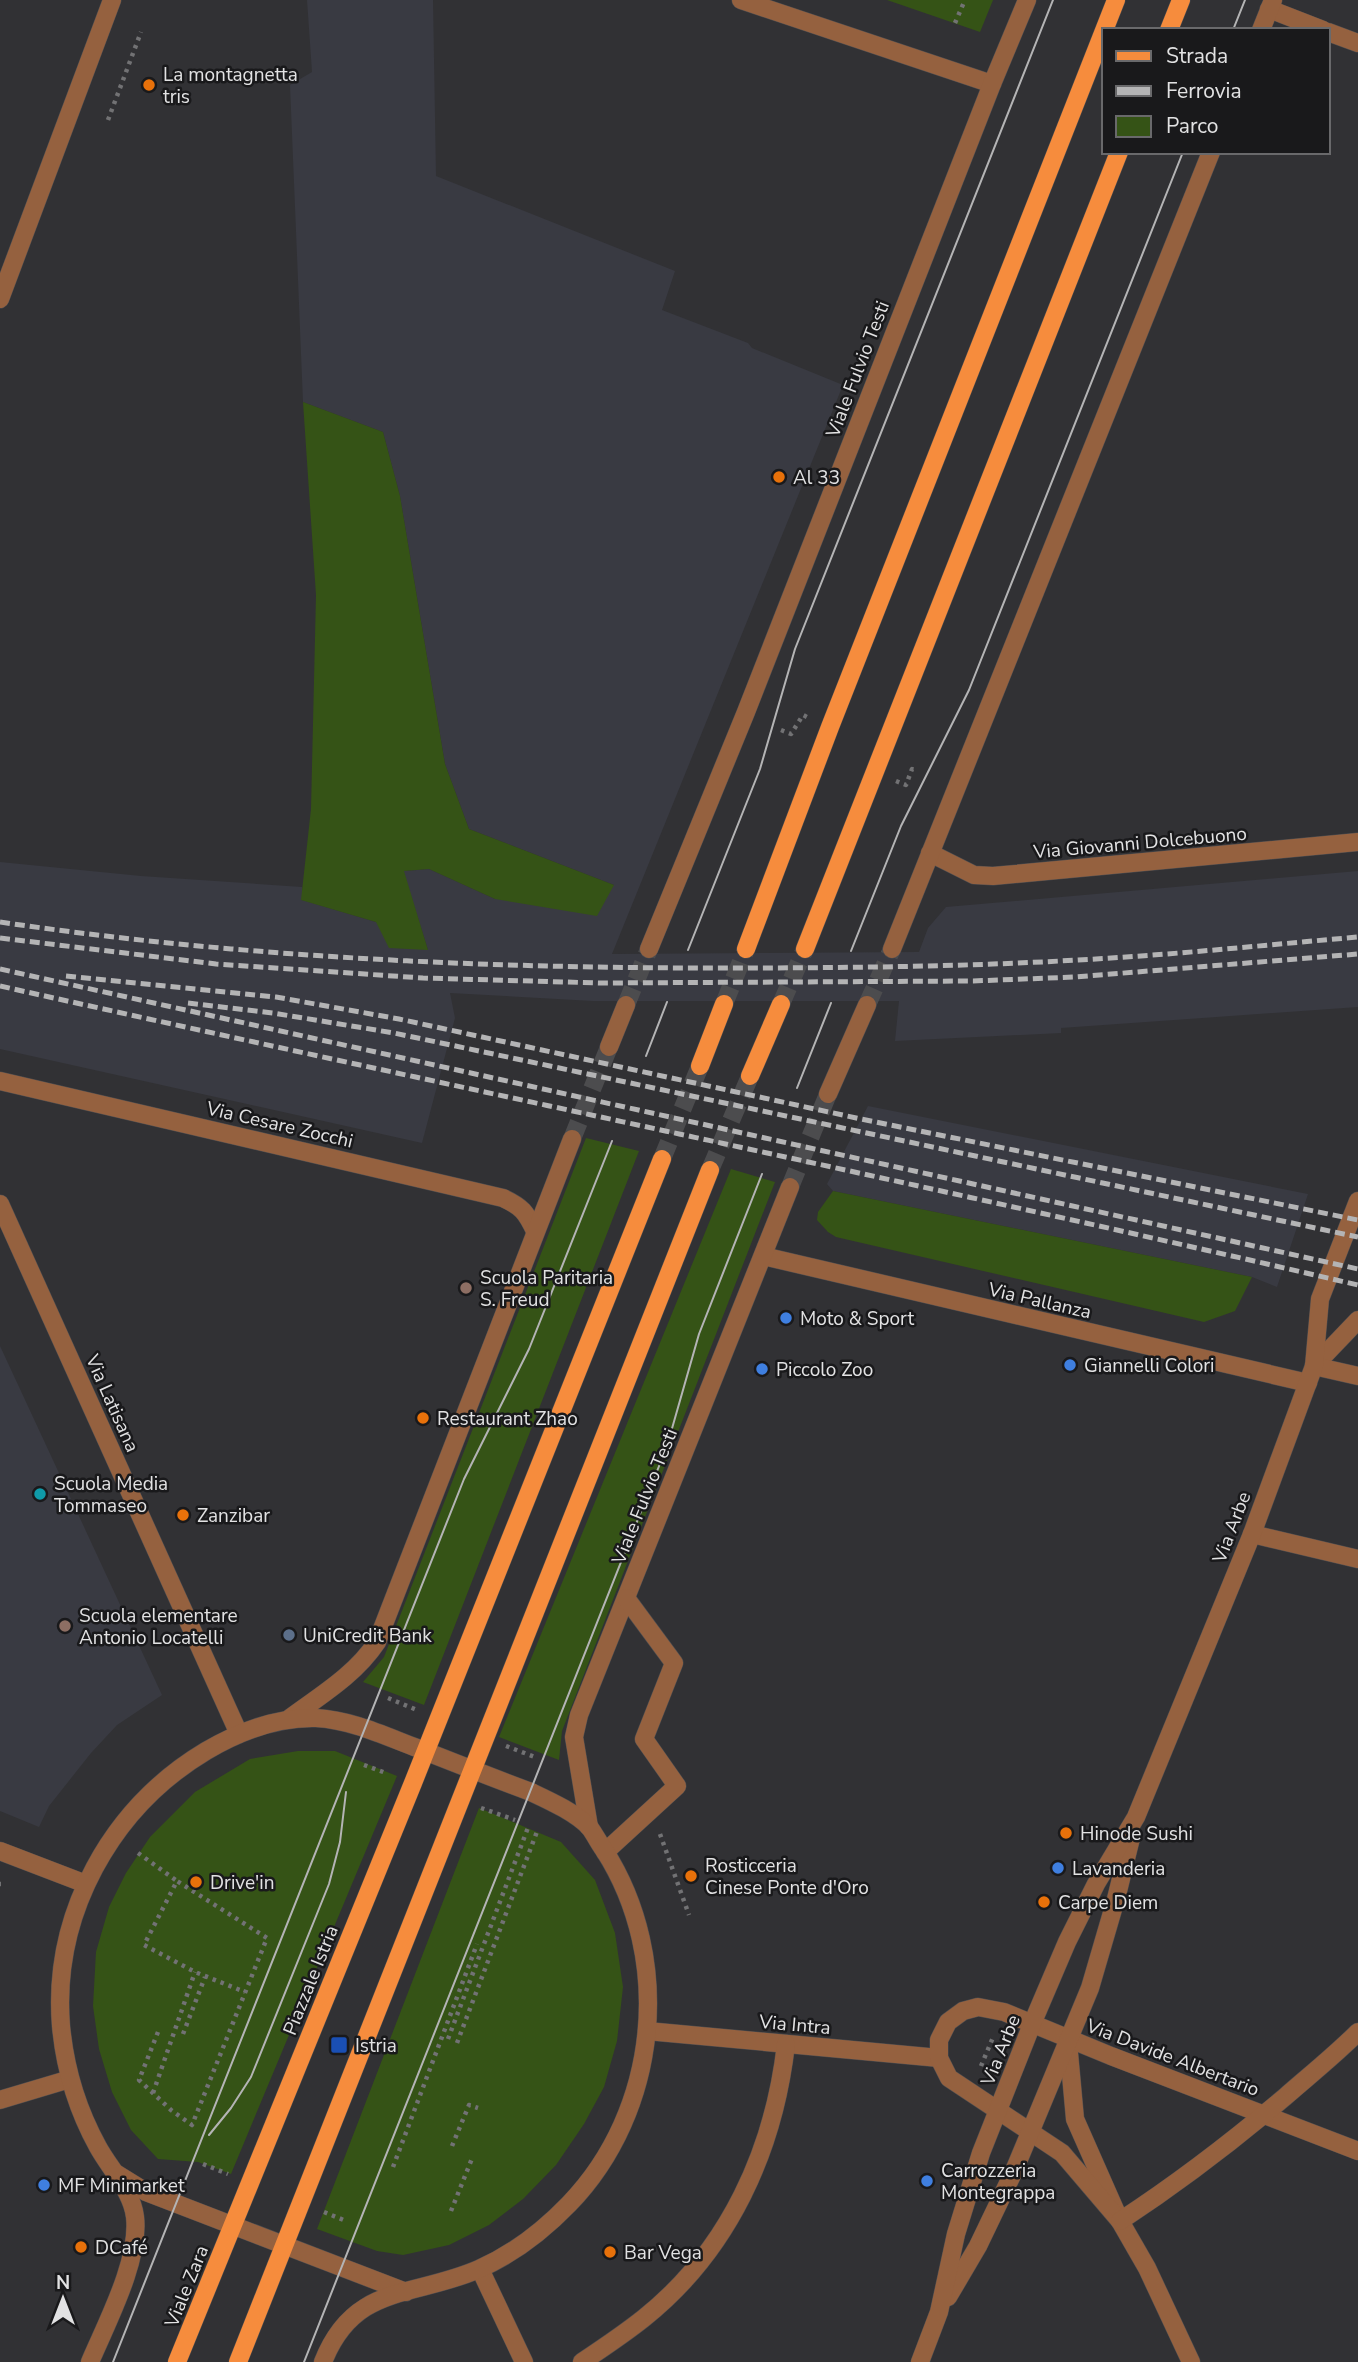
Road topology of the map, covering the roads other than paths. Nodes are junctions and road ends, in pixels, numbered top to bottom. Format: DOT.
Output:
graph roads {
  1 [pos="112,0"];
  2 [pos="741,0"];
  3 [pos="1027,0"];
  4 [pos="1116,0"];
  5 [pos="1181,0"];
  6 [pos="1271,5"];
  7 [pos="1105,28"];
  8 [pos="1170,28"];
  9 [pos="1262,28"];
  10 [pos="1319,28"];
  11 [pos="1330,33"];
  12 [pos="1102,36"];
  13 [pos="1358,43"];
  14 [pos="992,84"];
  15 [pos="1118,154"];
  16 [pos="1210,154"];
  17 [pos="4,274"];
  18 [pos="0,299"];
  19 [pos="1358,842"];
  20 [pos="930,853"];
  21 [pos="649,949"];
  22 [pos="746,949"];
  23 [pos="804,949"];
  24 [pos="892,949"];
  25 [pos="724,1004"];
  26 [pos="781,1004"];
  27 [pos="626,1005"];
  28 [pos="867,1005"];
  29 [pos="609,1047"];
  30 [pos="700,1066"];
  31 [pos="750,1076"];
  32 [pos="0,1081"];
  33 [pos="828,1094"];
  34 [pos="572,1139"];
  35 [pos="662,1159"];
  36 [pos="710,1170"];
  37 [pos="790,1187"];
  38 [pos="1358,1201"];
  39 [pos="0,1204"];
  40 [pos="535,1231"];
  41 [pos="763,1256"];
  42 [pos="1358,1320"];
  43 [pos="1311,1375"];
  44 [pos="1358,1376"];
  45 [pos="1252,1534"];
  46 [pos="1358,1559"];
  47 [pos="626,1598"];
  48 [pos="290,1718"];
  49 [pos="239,1734"];
  50 [pos="426,1751"];
  51 [pos="471,1769"];
  52 [pos="1136,1817"];
  53 [pos="589,1826"];
  54 [pos="0,1851"];
  55 [pos="605,1852"];
  56 [pos="86,1884"];
  57 [pos="1032,2024"];
  58 [pos="647,2031"];
  59 [pos="1358,2032"];
  60 [pos="1068,2039"];
  61 [pos="786,2044"];
  62 [pos="939,2058"];
  63 [pos="70,2079"];
  64 [pos="0,2100"];
  65 [pos="999,2109"];
  66 [pos="1264,2115"];
  67 [pos="1031,2131"];
  68 [pos="1358,2151"];
  69 [pos="114,2172"];
  70 [pos="1120,2221"];
  71 [pos="233,2225"];
  72 [pos="285,2245"];
  73 [pos="480,2269"];
  74 [pos="406,2292"];
  75 [pos="939,2312"];
  76 [pos="90,2362"];
  77 [pos="177,2362"];
  78 [pos="238,2362"];
  79 [pos="323,2362"];
  80 [pos="524,2362"];
  81 [pos="582,2362"];
  82 [pos="920,2362"];
  83 [pos="1191,2362"];
  1 -- 17 [label="street"];
  2 -- 14 [label="street"];
  3 -- 14 [label="street, Viale Fulvio Testi"];
  4 -- 7 [label="main road"];
  5 -- 8 [label="main road"];
  6 -- 9 [label="street"];
  6 -- 10 [label="street"];
  11 -- 13 [label="street"];
  12 -- 22 [label="main road"];
  14 -- 21 [label="street, Viale Fulvio Testi"];
  15 -- 23 [label="main road"];
  16 -- 20 [label="street"];
  17 -- 18 [label="street"];
  19 -- 20 [label="street, Via Giovanni Dolcebuono"];
  20 -- 24 [label="street"];
  25 -- 30 [label="main road"];
  26 -- 31 [label="main road"];
  27 -- 29 [label="street"];
  28 -- 33 [label="street"];
  32 -- 40 [label="street, Via Cesare Zocchi"];
  34 -- 40 [label="street"];
  35 -- 50 [label="main road"];
  36 -- 51 [label="main road"];
  37 -- 41 [label="street, Viale Fulvio Testi"];
  38 -- 43 [label="street"];
  39 -- 49 [label="street, Via Latisana"];
  40 -- 48 [label="street"];
  41 -- 43 [label="street, Via Pallanza"];
  41 -- 47 [label="street, Viale Fulvio Testi"];
  42 -- 43 [label="street"];
  43 -- 44 [label="street, Via Pallanza"];
  43 -- 45 [label="street, Via Arbe"];
  45 -- 46 [label="street"];
  45 -- 52 [label="street, Via Arbe"];
  47 -- 53 [label="street, Viale Fulvio Testi"];
  47 -- 55 [label="street"];
  48 -- 49 [label="street"];
  48 -- 50 [label="street"];
  49 -- 56 [label="street"];
  50 -- 51 [label="street"];
  50 -- 71 [label="main road, Piazzale Istria"];
  51 -- 53 [label="street"];
  51 -- 72 [label="main road"];
  52 -- 57 [label="street, Via Arbe"];
  52 -- 60 [label="street, Via Arbe"];
  53 -- 55 [label="street"];
  54 -- 56 [label="street"];
  55 -- 58 [label="street"];
  56 -- 63 [label="street"];
  57 -- 60 [label="street, Via Davide Albertario"];
  57 -- 62 [label="street, Via Davide Albertario"];
  57 -- 65 [label="street, Via Arbe"];
  58 -- 61 [label="street, Via Intra"];
  58 -- 73 [label="street"];
  59 -- 66 [label="street"];
  60 -- 66 [label="street, Via Davide Albertario"];
  60 -- 67 [label="street, Via Arbe"];
  60 -- 70 [label="street"];
  61 -- 62 [label="street, Via Intra"];
  61 -- 81 [label="street"];
  62 -- 65 [label="street"];
  63 -- 64 [label="street"];
  63 -- 69 [label="street"];
  65 -- 67 [label="street"];
  65 -- 75 [label="street, Via Arbe"];
  66 -- 68 [label="street, Via Davide Albertario"];
  66 -- 70 [label="street, Via Davide Albertario"];
  67 -- 70 [label="street"];
  67 -- 75 [label="street, Via Arbe"];
  69 -- 71 [label="street"];
  69 -- 76 [label="street"];
  70 -- 83 [label="street"];
  71 -- 72 [label="street"];
  71 -- 77 [label="main road, Viale Zara"];
  72 -- 74 [label="street"];
  72 -- 78 [label="main road"];
  73 -- 74 [label="street"];
  73 -- 80 [label="street"];
  74 -- 79 [label="street"];
  75 -- 82 [label="street, Via Arbe"];
}
